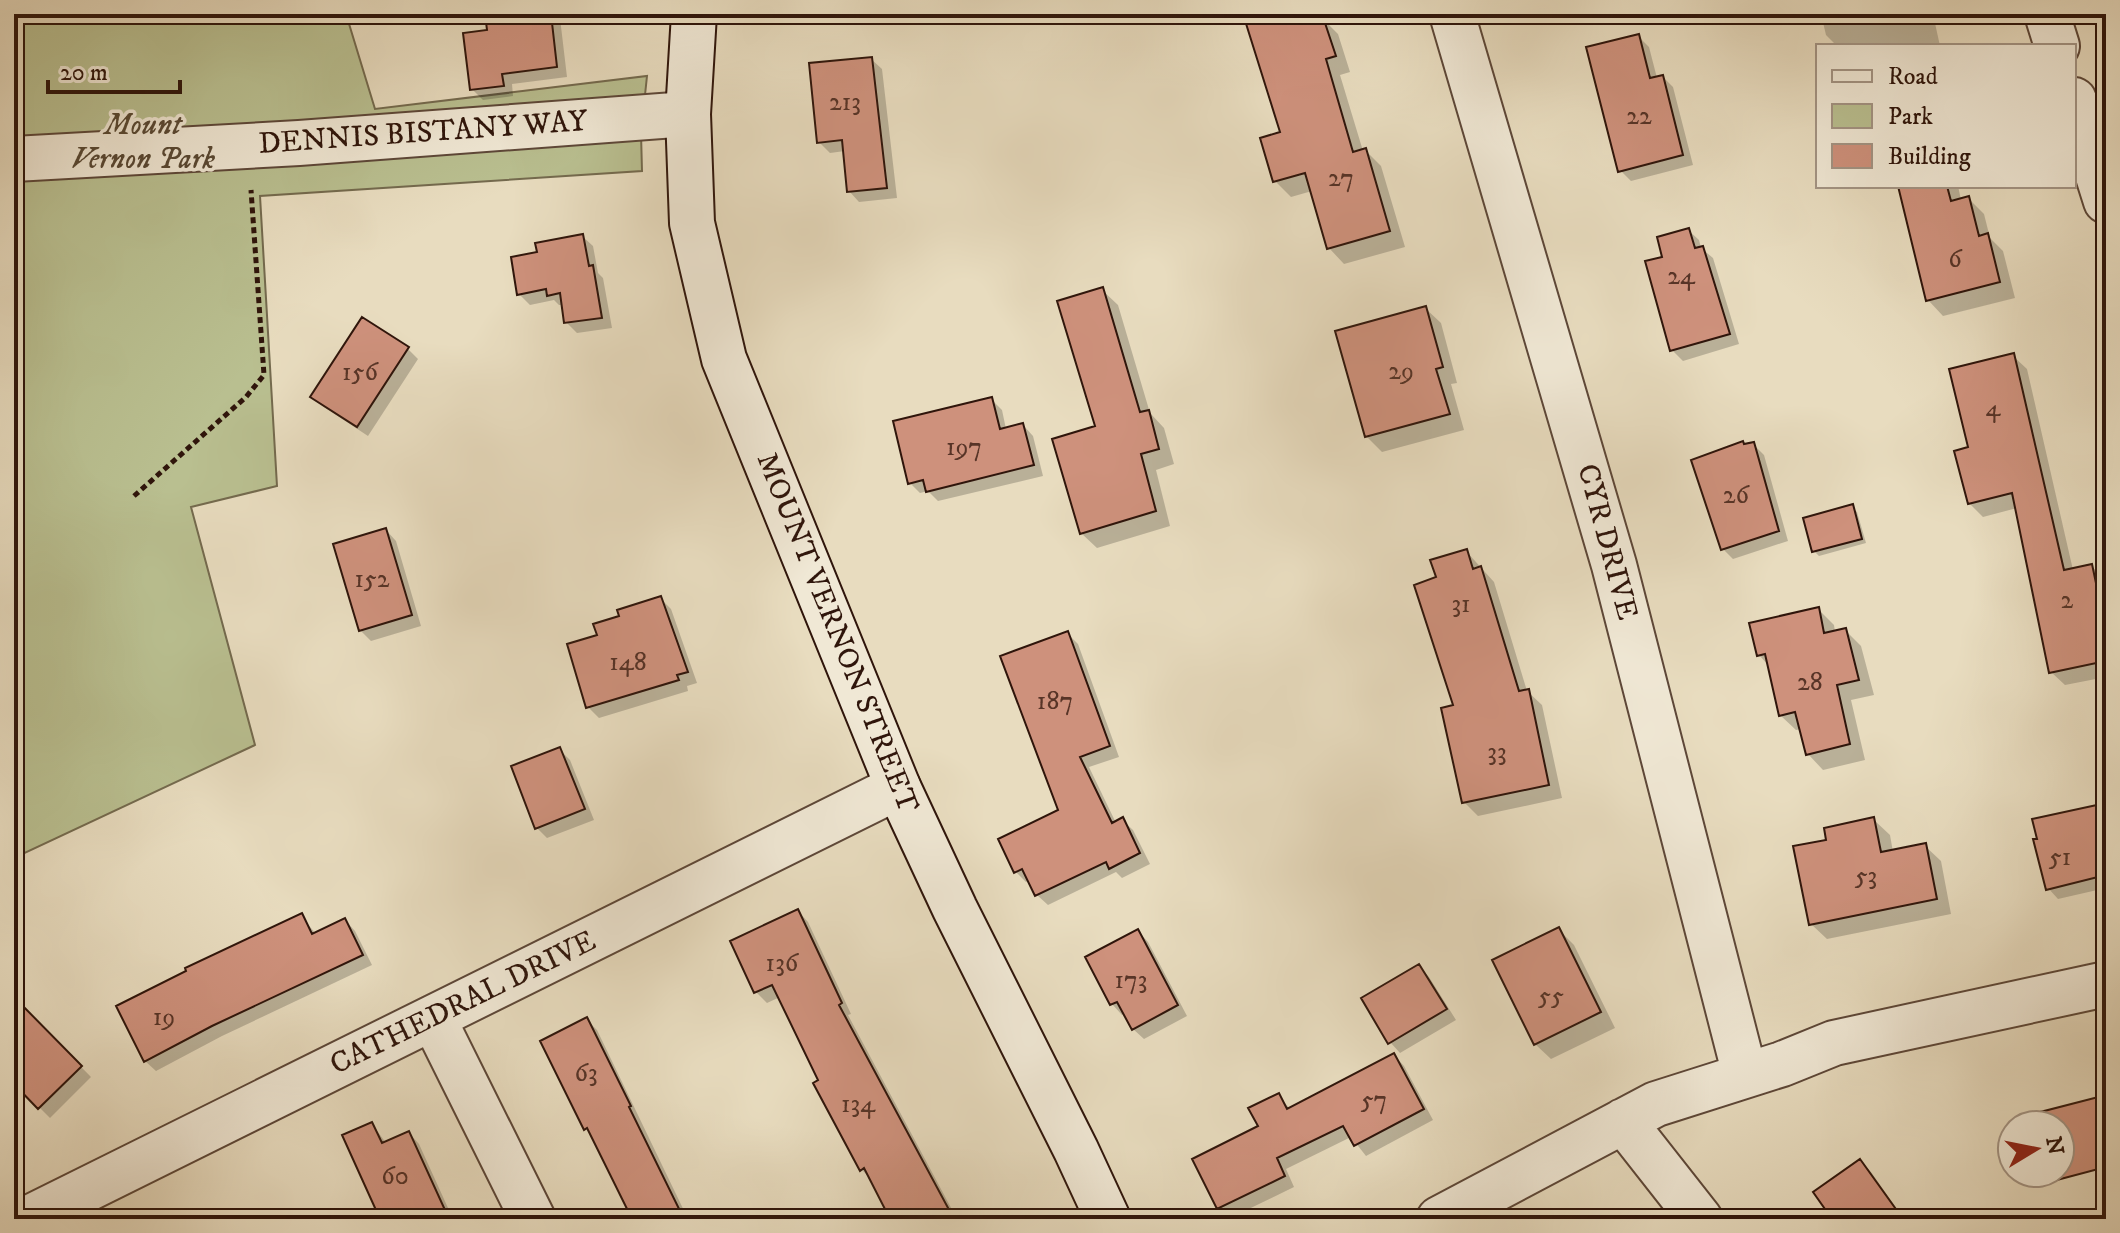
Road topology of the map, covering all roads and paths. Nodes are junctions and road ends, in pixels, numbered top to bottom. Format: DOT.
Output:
graph roads {
  1 [pos="694,14"];
  2 [pos="1452,14"];
  3 [pos="2047,14"];
  4 [pos="2056,44"];
  5 [pos="2076,106"];
  6 [pos="688,114"];
  7 [pos="248,145"];
  8 [pos="14,159"];
  9 [pos="2106,201"];
  10 [pos="134,496"];
  11 [pos="898,787"];
  12 [pos="2106,984"];
  13 [pos="433,1018"];
  14 [pos="1745,1075"];
  15 [pos="1623,1121"];
  16 [pos="27,1219"];
  17 [pos="533,1219"];
  18 [pos="1108,1219"];
  19 [pos="1439,1219"];
  20 [pos="1700,1219"];
  1 -- 6 [label="street, MOUNT VERNON STREET"];
  2 -- 14 [label="street, CYR DRIVE"];
  3 -- 4 [label="street"];
  5 -- 9 [label="street"];
  6 -- 7 [label="street, DENNIS BISTANY WAY"];
  6 -- 11 [label="street, MOUNT VERNON STREET"];
  7 -- 8 [label="street, DENNIS BISTANY WAY"];
  7 -- 10 [label="path"];
  11 -- 13 [label="street, CATHEDRAL DRIVE"];
  11 -- 18 [label="street, MOUNT VERNON STREET"];
  12 -- 14 [label="street"];
  13 -- 16 [label="street, CATHEDRAL DRIVE"];
  13 -- 17 [label="street"];
  14 -- 15 [label="street"];
  15 -- 19 [label="street"];
  15 -- 20 [label="street"];
}
